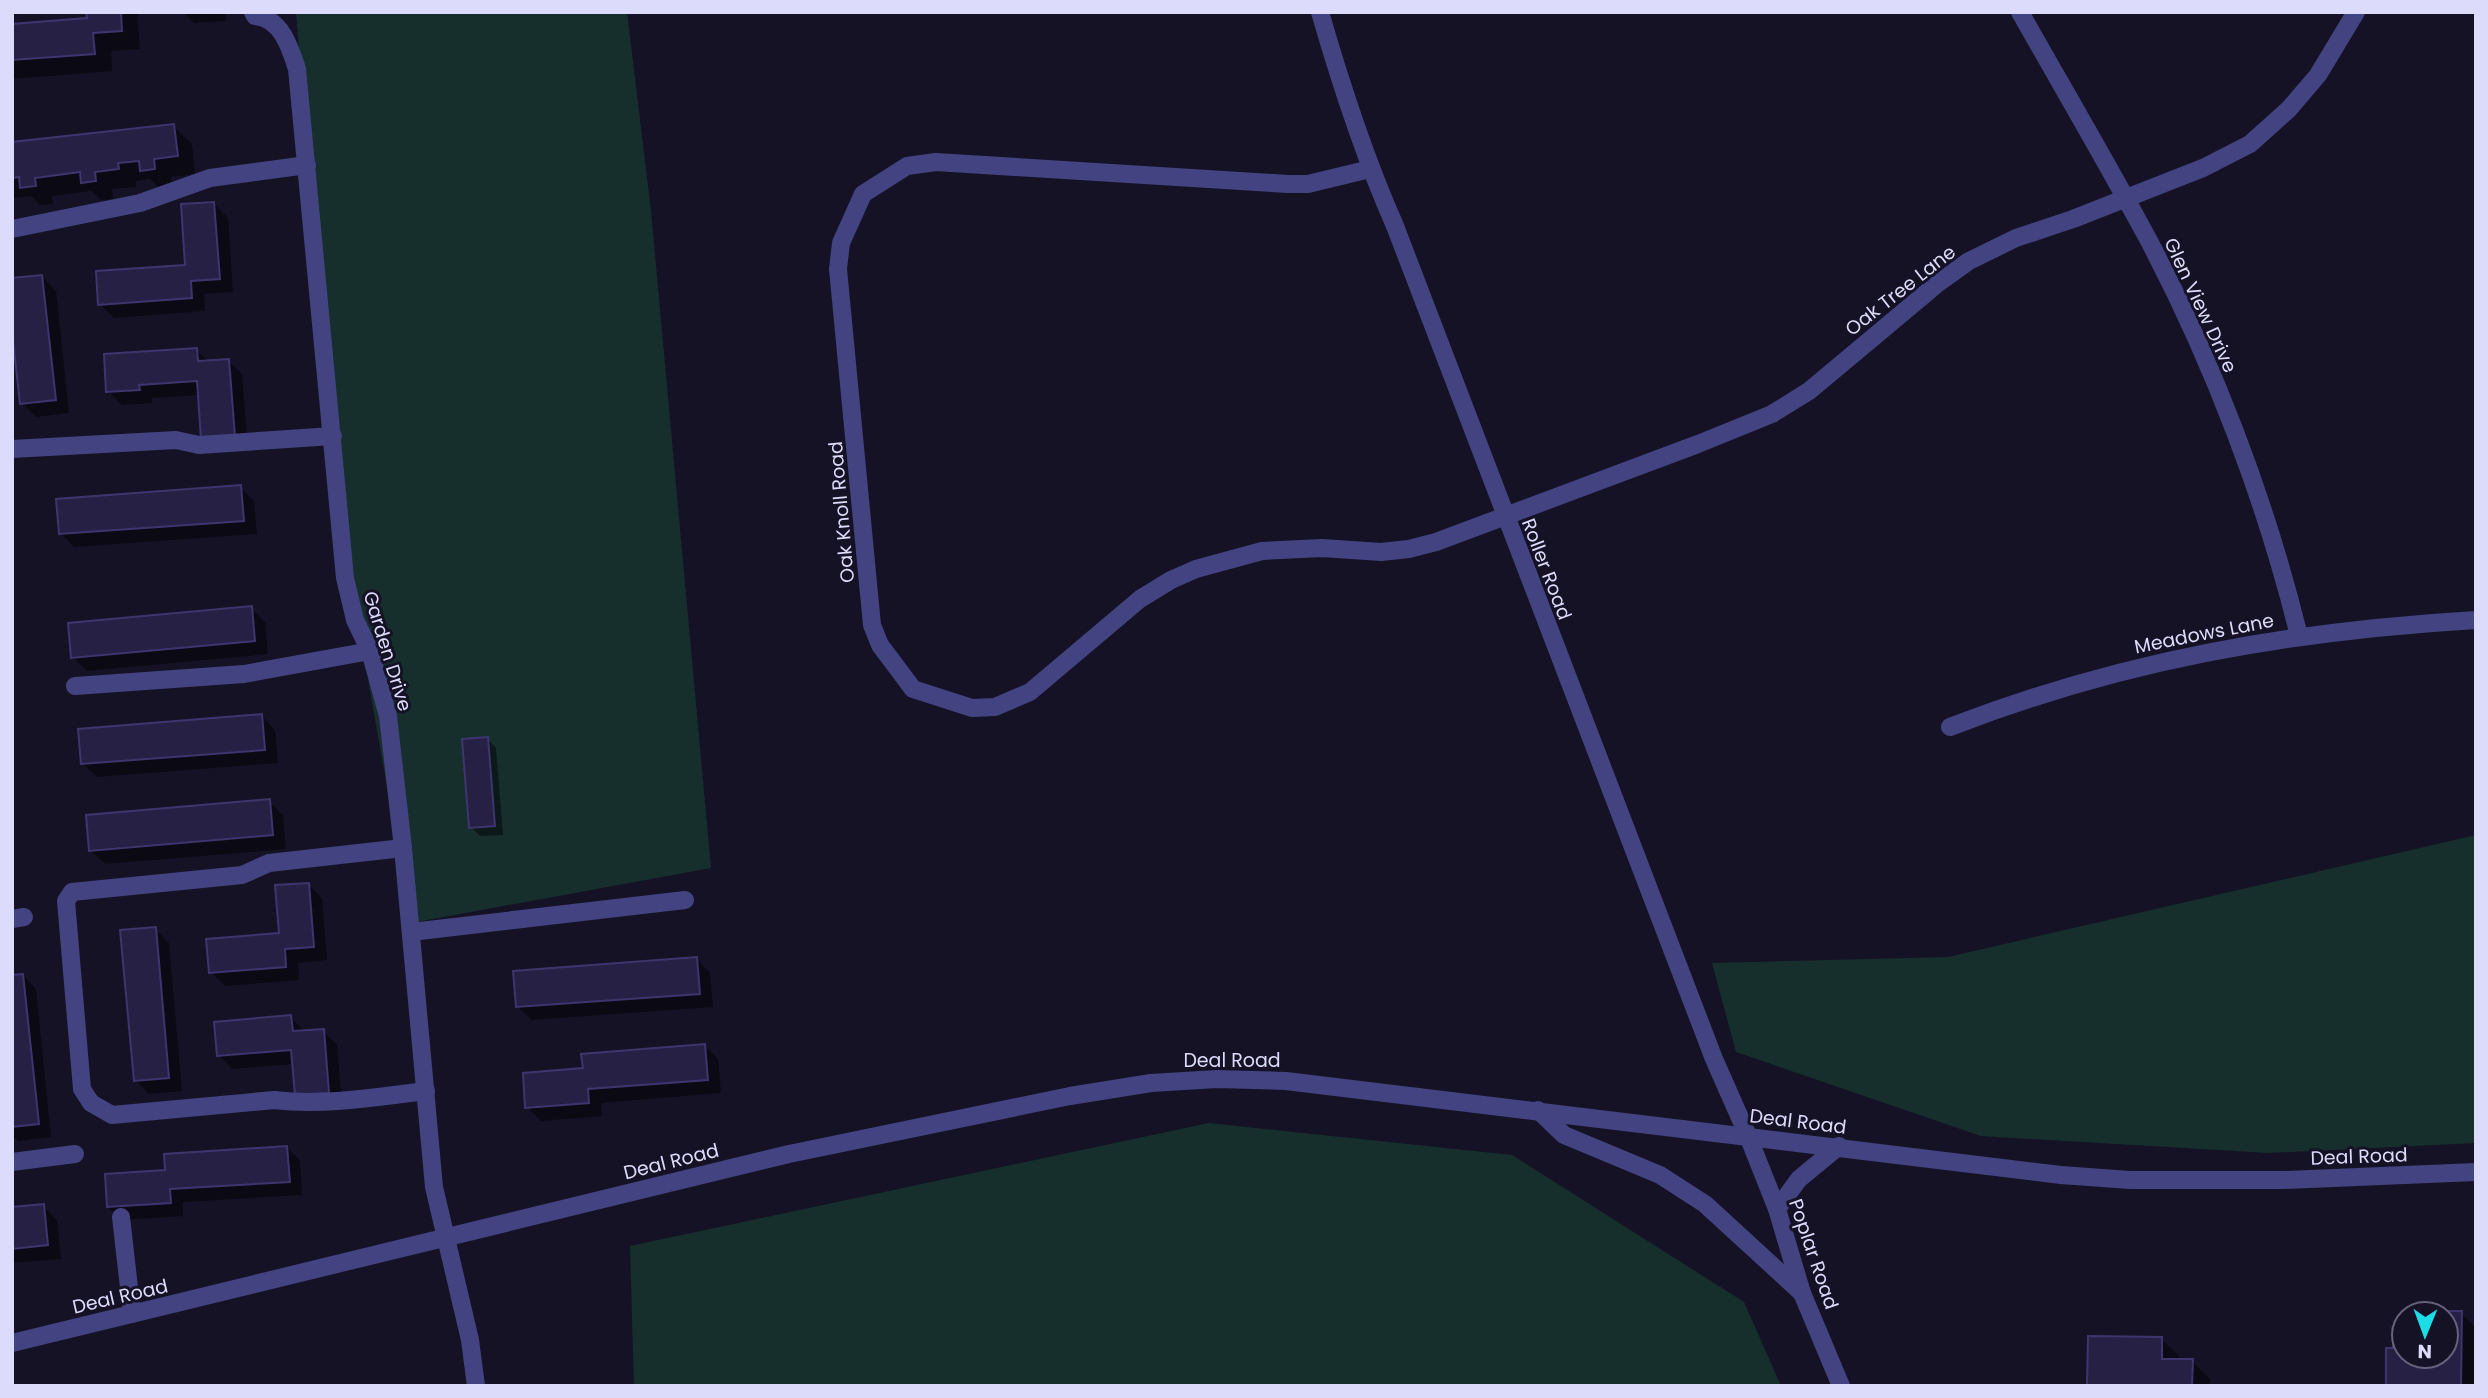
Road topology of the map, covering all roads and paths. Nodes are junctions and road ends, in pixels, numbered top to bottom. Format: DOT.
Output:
graph roads {
  1 [pos="253,12"];
  2 [pos="1320,12"];
  3 [pos="2020,12"];
  4 [pos="2356,12"];
  5 [pos="307,165"];
  6 [pos="1370,169"];
  7 [pos="2125,198"];
  8 [pos="12,229"];
  9 [pos="333,436"];
  10 [pos="12,449"];
  11 [pos="1505,517"];
  12 [pos="2476,620"];
  13 [pos="2298,636"];
  14 [pos="370,651"];
  15 [pos="75,686"];
  16 [pos="1950,727"];
  17 [pos="403,848"];
  18 [pos="685,900"];
  19 [pos="411,932"];
  20 [pos="426,1091"];
  21 [pos="1538,1110"];
  22 [pos="1748,1136"];
  23 [pos="1839,1146"];
  24 [pos="75,1154"];
  25 [pos="12,1163"];
  26 [pos="2476,1172"];
  27 [pos="1777,1209"];
  28 [pos="121,1217"];
  29 [pos="446,1238"];
  30 [pos="1802,1293"];
  31 [pos="132,1314"];
  32 [pos="12,1343"];
  33 [pos="476,1386"];
  34 [pos="1841,1386"];
  1 -- 5 [label="street, Garden Drive"];
  2 -- 6 [label="street, Roller Road"];
  3 -- 7 [label="street, Glen View Drive"];
  4 -- 7 [label="street, Oak Tree Lane"];
  5 -- 8 [label="street"];
  5 -- 9 [label="street, Garden Drive"];
  6 -- 11 [label="street, Roller Road"];
  6 -- 11 [label="street, Oak Knoll Road"];
  7 -- 11 [label="street, Oak Tree Lane"];
  7 -- 13 [label="street, Glen View Drive"];
  9 -- 10 [label="street"];
  9 -- 14 [label="street, Garden Drive"];
  11 -- 22 [label="street, Roller Road"];
  12 -- 13 [label="street, Meadows Lane"];
  13 -- 16 [label="street, Meadows Lane"];
  14 -- 15 [label="street"];
  14 -- 17 [label="street, Garden Drive"];
  17 -- 19 [label="street, Garden Drive"];
  17 -- 20 [label="street"];
  18 -- 19 [label="street"];
  19 -- 20 [label="street, Garden Drive"];
  20 -- 29 [label="street, Garden Drive"];
  21 -- 22 [label="street, Deal Road"];
  21 -- 29 [label="street, Deal Road"];
  21 -- 30 [label="street"];
  22 -- 23 [label="street, Deal Road"];
  22 -- 27 [label="street, Poplar Road"];
  23 -- 26 [label="street, Deal Road"];
  23 -- 27 [label="street"];
  24 -- 25 [label="street"];
  27 -- 30 [label="street, Poplar Road"];
  28 -- 31 [label="street"];
  29 -- 31 [label="street, Deal Road"];
  29 -- 33 [label="street, Garden Drive"];
  30 -- 34 [label="street, Poplar Road"];
  31 -- 32 [label="street, Deal Road"];
}
